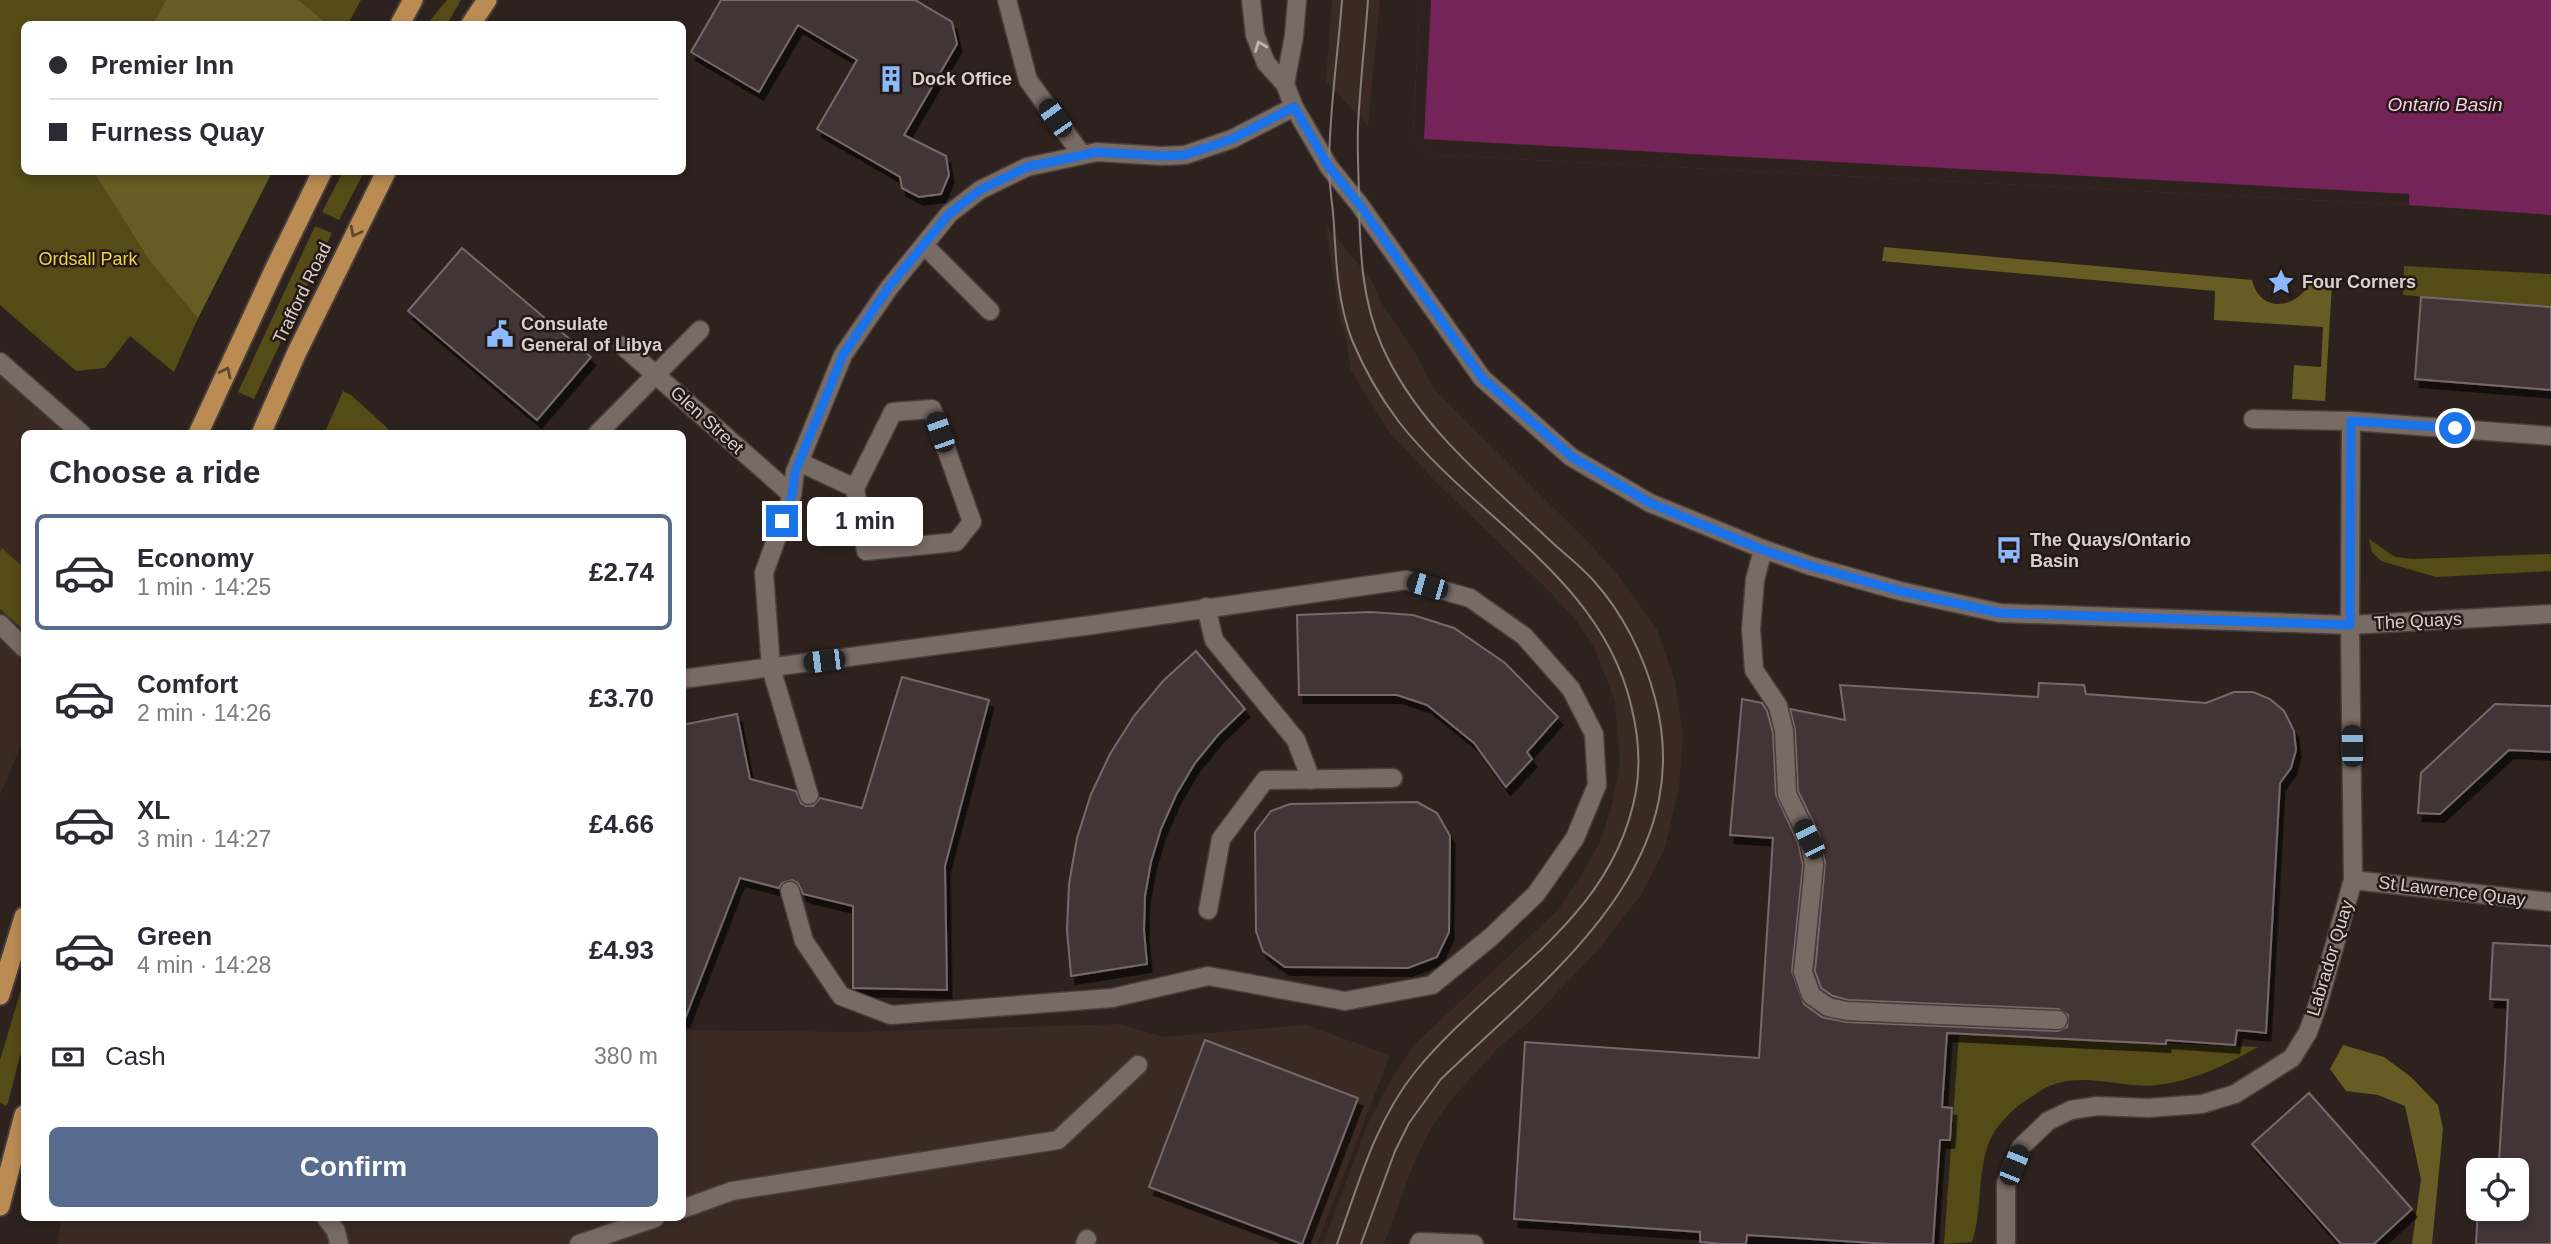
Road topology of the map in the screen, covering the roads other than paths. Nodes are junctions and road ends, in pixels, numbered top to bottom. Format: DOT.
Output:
graph roads {
  1 [pos="414,0"];
  2 [pos="487,0"];
  3 [pos="1007,0"];
  4 [pos="1251,0"];
  5 [pos="1297,0"];
  6 [pos="402,21"];
  7 [pos="473,21"];
  8 [pos="1285,84"];
  9 [pos="1294,107"];
  10 [pos="1082,155"];
  11 [pos="321,175"];
  12 [pos="385,175"];
  13 [pos="924,245"];
  14 [pos="989,311"];
  15 [pos="700,330"];
  16 [pos="623,346"];
  17 [pos="0,362"];
  18 [pos="655,374"];
  19 [pos="2253,419"];
  20 [pos="2351,421"];
  21 [pos="77,430"];
  22 [pos="200,430"];
  23 [pos="263,430"];
  24 [pos="601,430"];
  25 [pos="2551,436"];
  26 [pos="799,462"];
  27 [pos="855,488"];
  28 [pos="792,495"];
  29 [pos="1763,550"];
  30 [pos="1206,607"];
  31 [pos="2551,614"];
  32 [pos="0,624"];
  33 [pos="2350,625"];
  34 [pos="21,645"];
  35 [pos="771,668"];
  36 [pos="686,678"];
  37 [pos="1393,778"];
  38 [pos="1311,780"];
  39 [pos="809,795"];
  40 [pos="2353,880"];
  41 [pos="790,891"];
  42 [pos="2551,895"];
  43 [pos="2551,902"];
  44 [pos="1208,910"];
  45 [pos="21,927"];
  46 [pos="0,995"];
  47 [pos="2058,1020"];
  48 [pos="1138,1065"];
  49 [pos="21,1126"];
  50 [pos="0,1206"];
  51 [pos="686,1208"];
  52 [pos="328,1221"];
  53 [pos="646,1221"];
  54 [pos="339,1244"];
  55 [pos="579,1244"];
  56 [pos="1419,1244"];
  57 [pos="1474,1244"];
  58 [pos="2006,1244"];
  1 -- 6 [label="highway"];
  2 -- 7 [label="highway"];
  3 -- 10 [label="street"];
  8 -- 4 [label="street, The Quays, one-way"];
  5 -- 8 [label="street"];
  8 -- 9 [label="street, The Quays"];
  9 -- 10 [label="street"];
  9 -- 29 [label="street, The Quays"];
  10 -- 13 [label="street"];
  22 -- 11 [label="highway, Trafford Road, one-way"];
  12 -- 23 [label="highway, Trafford Road, one-way"];
  13 -- 14 [label="street"];
  13 -- 26 [label="street"];
  15 -- 18 [label="street"];
  16 -- 18 [label="street, Glen Street"];
  17 -- 21 [label="street"];
  18 -- 24 [label="street"];
  18 -- 28 [label="street, Glen Street"];
  19 -- 20 [label="street"];
  20 -- 25 [label="street"];
  20 -- 33 [label="street, Labrador Quay"];
  26 -- 27 [label="street"];
  26 -- 28 [label="street"];
  27 -- 27 [label="street"];
  28 -- 35 [label="street"];
  29 -- 33 [label="street, The Quays"];
  29 -- 47 [label="street"];
  30 -- 35 [label="street"];
  30 -- 38 [label="street"];
  30 -- 41 [label="street"];
  31 -- 33 [label="street, The Quays"];
  32 -- 34 [label="street"];
  33 -- 40 [label="street, Labrador Quay"];
  35 -- 36 [label="street"];
  35 -- 39 [label="street"];
  37 -- 38 [label="street"];
  38 -- 44 [label="street"];
  40 -- 43 [label="street, St Lawrence Quay"];
  40 -- 58 [label="street, Labrador Quay"];
  42 -- 43 [label="street"];
  45 -- 46 [label="highway"];
  48 -- 51 [label="street"];
  49 -- 50 [label="highway"];
  52 -- 54 [label="street"];
  53 -- 55 [label="street"];
  56 -- 57 [label="street"];
}
